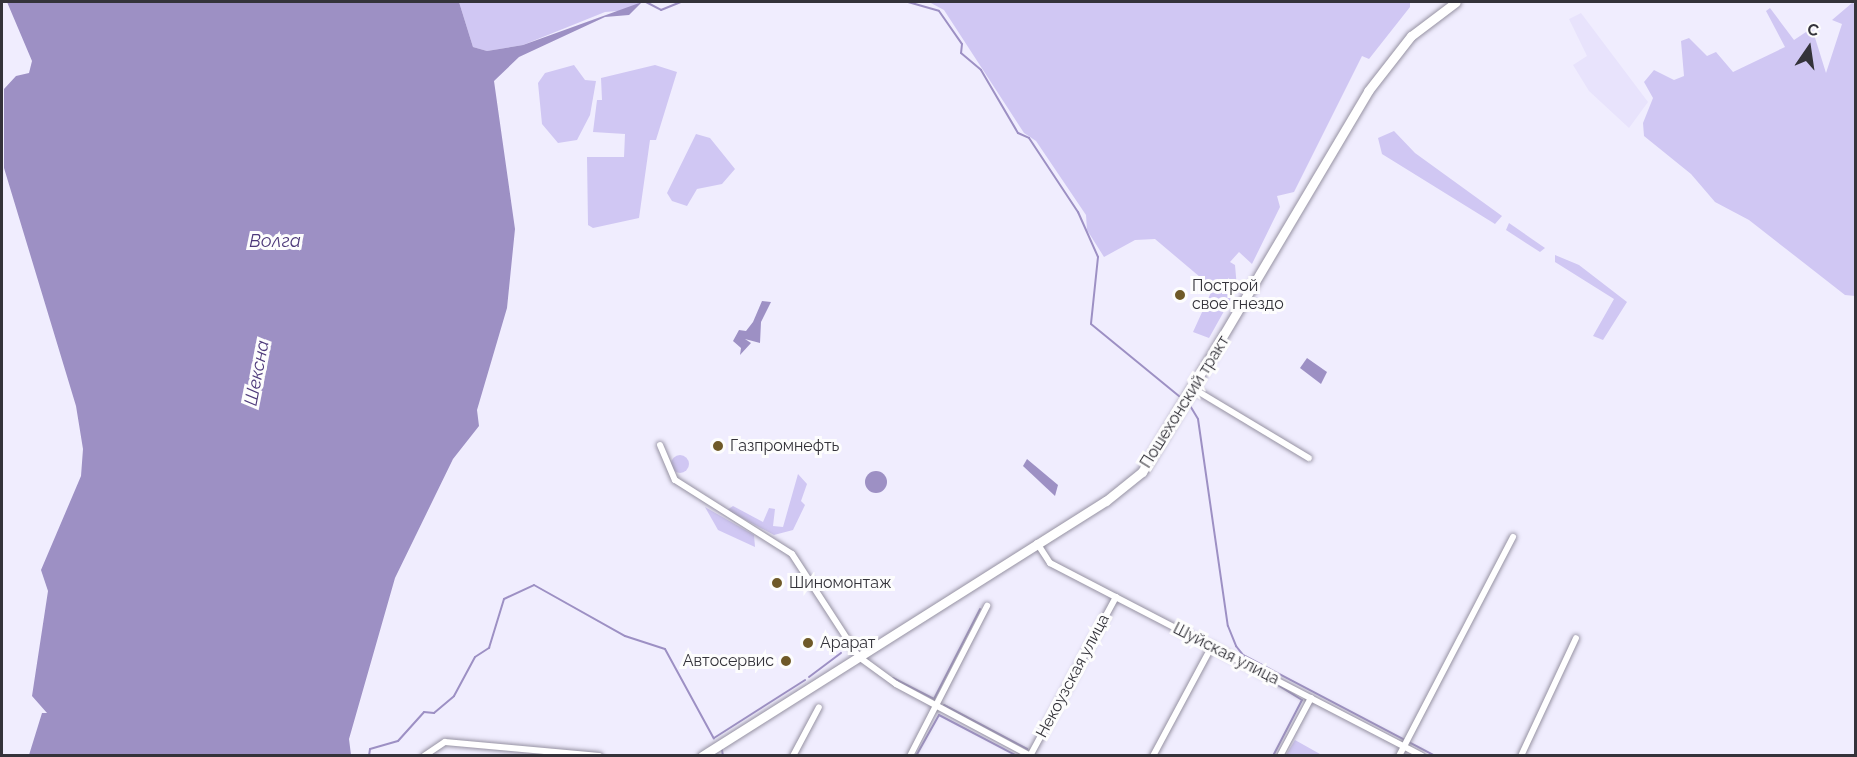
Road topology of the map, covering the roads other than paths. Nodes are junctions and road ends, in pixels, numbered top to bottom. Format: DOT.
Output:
graph roads {
  1 [pos="1456,2"];
  2 [pos="1194,389"];
  3 [pos="660,445"];
  4 [pos="1309,458"];
  5 [pos="1513,537"];
  6 [pos="1037,543"];
  7 [pos="1116,597"];
  8 [pos="987,606"];
  9 [pos="1576,638"];
  10 [pos="1212,646"];
  11 [pos="859,657"];
  12 [pos="1311,698"];
  13 [pos="936,706"];
  14 [pos="819,707"];
  15 [pos="1406,742"];
  16 [pos="424,756"];
  17 [pos="599,756"];
  18 [pos="702,756"];
  19 [pos="793,756"];
  20 [pos="910,756"];
  21 [pos="1030,756"];
  22 [pos="1153,756"];
  23 [pos="1280,756"];
  24 [pos="1399,756"];
  25 [pos="1422,756"];
  26 [pos="1521,756"];
  1 -- 2 [label="main road, Пошехонский тракт"];
  2 -- 4 [label="street"];
  2 -- 6 [label="main road, Пошехонский тракт"];
  3 -- 11 [label="street"];
  5 -- 15 [label="street"];
  6 -- 7 [label="street, Шуйская улица"];
  6 -- 11 [label="main road, Пошехонский тракт"];
  7 -- 10 [label="street, Шуйская улица"];
  7 -- 21 [label="street, Некоузская улица"];
  8 -- 13 [label="street"];
  9 -- 26 [label="street"];
  10 -- 12 [label="street, Шуйская улица"];
  10 -- 22 [label="street"];
  11 -- 13 [label="street"];
  11 -- 18 [label="main road, Пошехонский тракт"];
  12 -- 15 [label="street, Шуйская улица"];
  12 -- 23 [label="street"];
  13 -- 20 [label="street"];
  13 -- 21 [label="street"];
  14 -- 19 [label="street"];
  15 -- 24 [label="street"];
  15 -- 25 [label="street, Шуйская улица"];
  16 -- 17 [label="street"];
}
